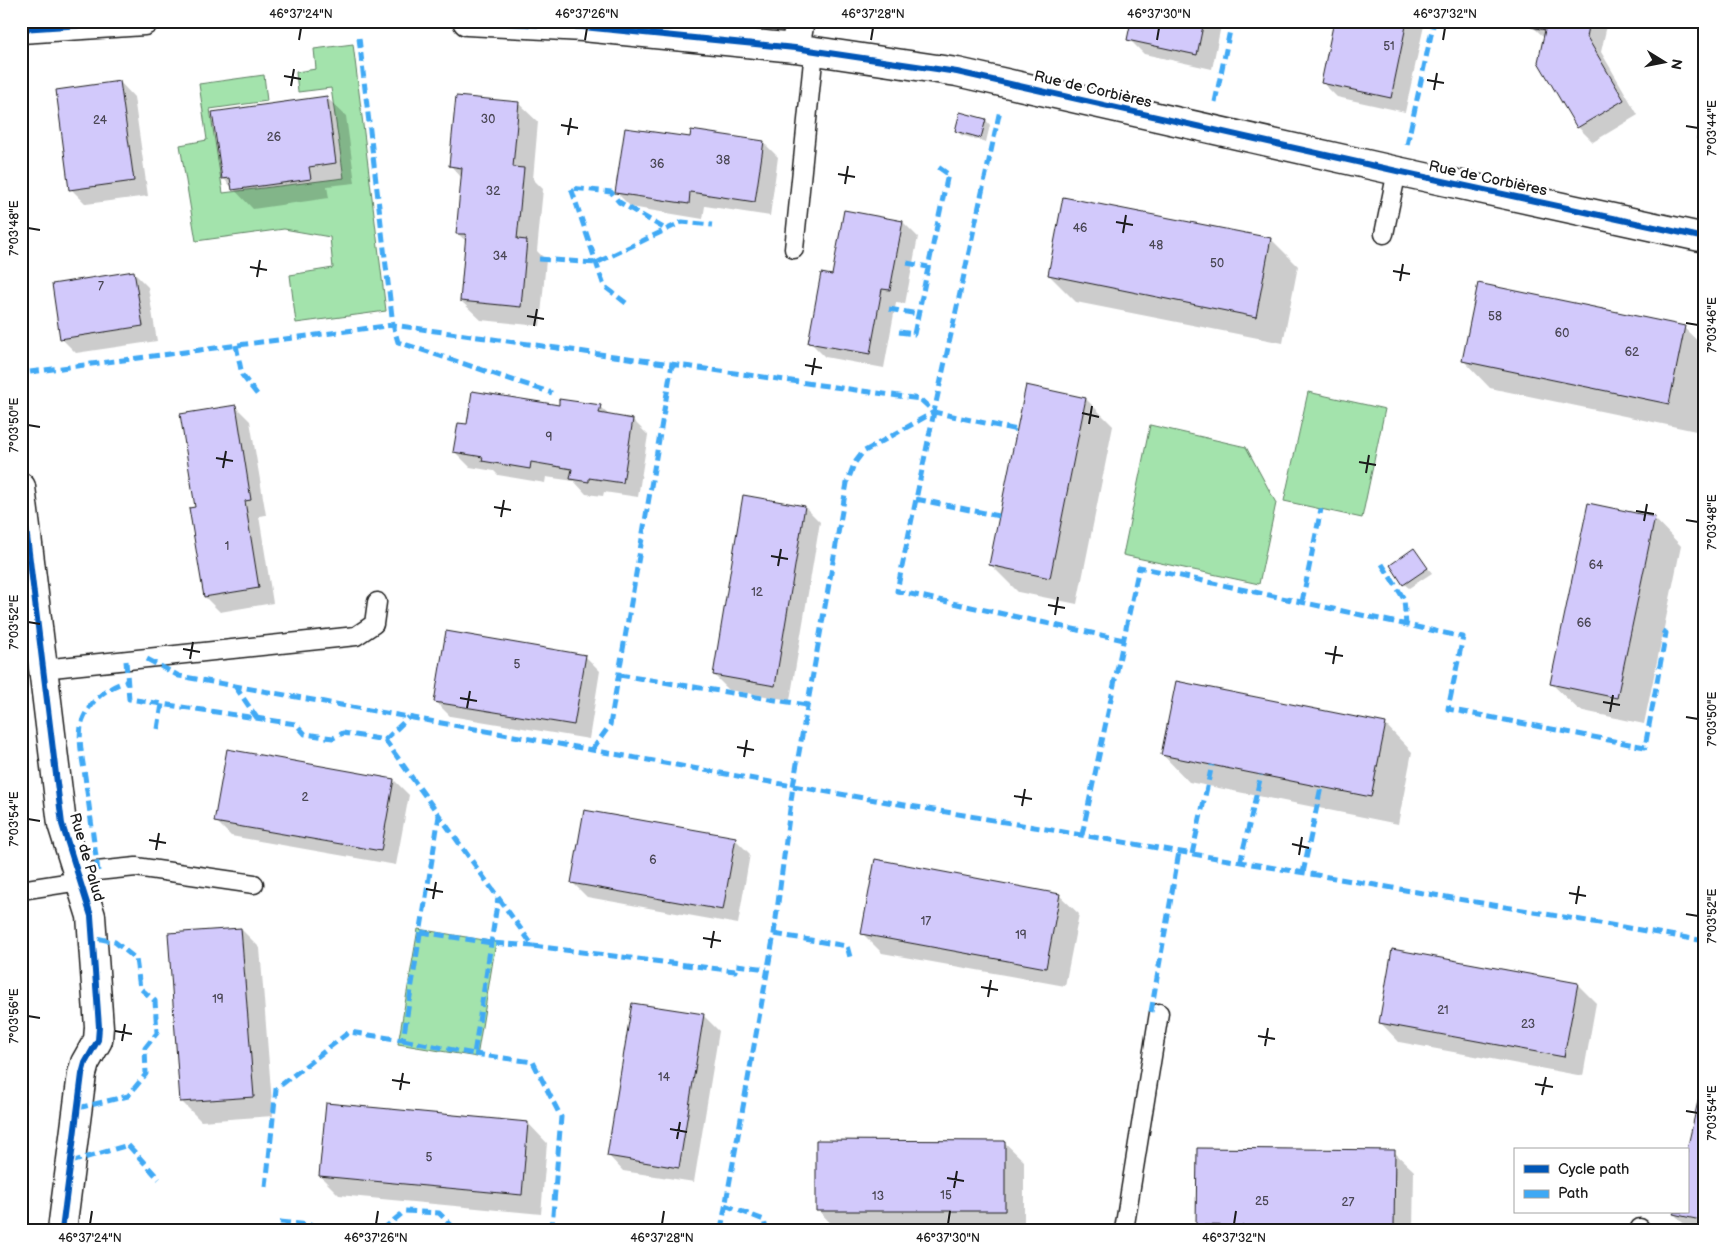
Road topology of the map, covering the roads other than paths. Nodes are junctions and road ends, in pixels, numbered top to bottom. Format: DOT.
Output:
graph roads {
  1 [pos="144,21"];
  2 [pos="467,21"];
  3 [pos="800,21"];
  4 [pos="563,24"];
  5 [pos="21,29"];
  6 [pos="805,50"];
  7 [pos="1398,171"];
  8 [pos="1384,234"];
  9 [pos="1705,238"];
  10 [pos="794,249"];
  11 [pos="21,487"];
  12 [pos="377,602"];
  13 [pos="43,668"];
  14 [pos="78,877"];
  15 [pos="254,884"];
  16 [pos="21,890"];
  17 [pos="1160,1013"];
  18 [pos="62,1230"];
  19 [pos="1124,1230"];
  1 -- 5 [label="street"];
  2 -- 4 [label="street, Rue de Corbières"];
  3 -- 6 [label="street"];
  4 -- 6 [label="street, Rue de Corbières"];
  6 -- 7 [label="street, Rue de Corbières"];
  6 -- 10 [label="lane"];
  7 -- 8 [label="lane"];
  7 -- 9 [label="street, Rue de Corbières"];
  11 -- 13 [label="street, Rue de Palud"];
  12 -- 13 [label="lane"];
  13 -- 14 [label="street, Rue de Palud"];
  14 -- 15 [label="lane"];
  14 -- 16 [label="lane"];
  14 -- 18 [label="street, Rue de Palud"];
  17 -- 19 [label="lane"];
}
